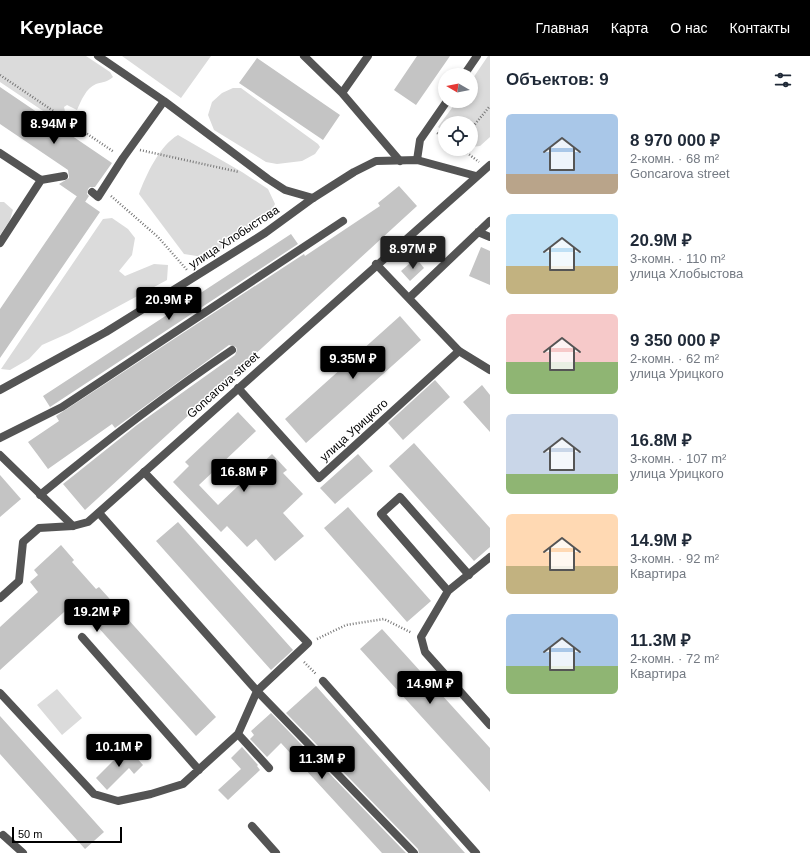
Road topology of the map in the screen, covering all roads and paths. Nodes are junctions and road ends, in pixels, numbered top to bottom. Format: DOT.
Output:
graph roads {
  1 [pos="98,56"];
  2 [pos="304,56"];
  3 [pos="368,56"];
  4 [pos="477,56"];
  5 [pos="469,68"];
  6 [pos="0,75"];
  7 [pos="342,93"];
  8 [pos="164,101"];
  9 [pos="490,106"];
  10 [pos="442,108"];
  11 [pos="488,110"];
  12 [pos="478,121"];
  13 [pos="130,148"];
  14 [pos="0,153"];
  15 [pos="472,156"];
  16 [pos="123,158"];
  17 [pos="417,160"];
  18 [pos="400,161"];
  19 [pos="488,167"];
  20 [pos="245,174"];
  21 [pos="64,176"];
  22 [pos="476,176"];
  23 [pos="41,180"];
  24 [pos="103,189"];
  25 [pos="92,192"];
  26 [pos="313,198"];
  27 [pos="490,220"];
  28 [pos="343,221"];
  29 [pos="478,232"];
  30 [pos="490,237"];
  31 [pos="0,243"];
  32 [pos="376,264"];
  33 [pos="192,278"];
  34 [pos="409,298"];
  35 [pos="232,350"];
  36 [pos="459,351"];
  37 [pos="490,370"];
  38 [pos="238,388"];
  39 [pos="0,390"];
  40 [pos="0,438"];
  41 [pos="0,455"];
  42 [pos="3,464"];
  43 [pos="144,472"];
  44 [pos="40,495"];
  45 [pos="99,513"];
  46 [pos="73,526"];
  47 [pos="490,557"];
  48 [pos="469,575"];
  49 [pos="448,590"];
  50 [pos="0,598"];
  51 [pos="82,637"];
  52 [pos="421,637"];
  53 [pos="308,643"];
  54 [pos="297,654"];
  55 [pos="323,681"];
  56 [pos="257,691"];
  57 [pos="0,693"];
  58 [pos="490,725"];
  59 [pos="238,734"];
  60 [pos="269,768"];
  61 [pos="199,770"];
  62 [pos="252,826"];
  63 [pos="1,835"];
  64 [pos="23,853"];
  65 [pos="276,853"];
  66 [pos="414,853"];
  67 [pos="476,853"];
  1 -- 8 [label="street"];
  2 -- 7 [label="street"];
  3 -- 7 [label="street"];
  4 -- 5 [label="street"];
  6 -- 16 [label="path"];
  7 -- 18 [label="street"];
  8 -- 13 [label="street"];
  8 -- 26 [label="street"];
  9 -- 11 [label="path"];
  10 -- 17 [label="street"];
  11 -- 12 [label="path"];
  13 -- 16 [label="street"];
  13 -- 20 [label="path"];
  14 -- 23 [label="street"];
  15 -- 19 [label="path"];
  16 -- 24 [label="street"];
  17 -- 18 [label="street, улица Хлобыстова"];
  17 -- 22 [label="street, улица Хлобыстова"];
  18 -- 26 [label="street, улица Хлобыстова"];
  19 -- 22 [label="street"];
  21 -- 23 [label="street"];
  22 -- 32 [label="street, Goncarova street"];
  23 -- 31 [label="street"];
  24 -- 25 [label="street"];
  24 -- 33 [label="path"];
  26 -- 33 [label="street, улица Хлобыстова"];
  27 -- 29 [label="street"];
  28 -- 40 [label="street"];
  29 -- 30 [label="street"];
  29 -- 34 [label="street"];
  32 -- 34 [label="street"];
  32 -- 38 [label="street, Goncarova street"];
  33 -- 39 [label="street, улица Хлобыстова"];
  34 -- 36 [label="street"];
  35 -- 44 [label="street"];
  36 -- 37 [label="street"];
  36 -- 38 [label="street, улица Урицкого"];
  38 -- 43 [label="street, Goncarova street"];
  41 -- 42 [label="street"];
  42 -- 44 [label="street"];
  43 -- 45 [label="street, Goncarova street"];
  43 -- 53 [label="street"];
  44 -- 46 [label="street"];
  45 -- 46 [label="street, Goncarova street"];
  45 -- 56 [label="street"];
  46 -- 50 [label="street, Goncarova street"];
  47 -- 48 [label="street"];
  48 -- 49 [label="street"];
  48 -- 49 [label="street"];
  49 -- 52 [label="street"];
  51 -- 61 [label="street"];
  52 -- 53 [label="path"];
  52 -- 58 [label="street"];
  53 -- 54 [label="street"];
  54 -- 55 [label="path"];
  54 -- 56 [label="street"];
  55 -- 67 [label="street"];
  56 -- 59 [label="street"];
  56 -- 66 [label="street"];
  57 -- 61 [label="street"];
  59 -- 60 [label="street"];
  59 -- 61 [label="street"];
  62 -- 65 [label="street"];
  63 -- 64 [label="street"];
}
